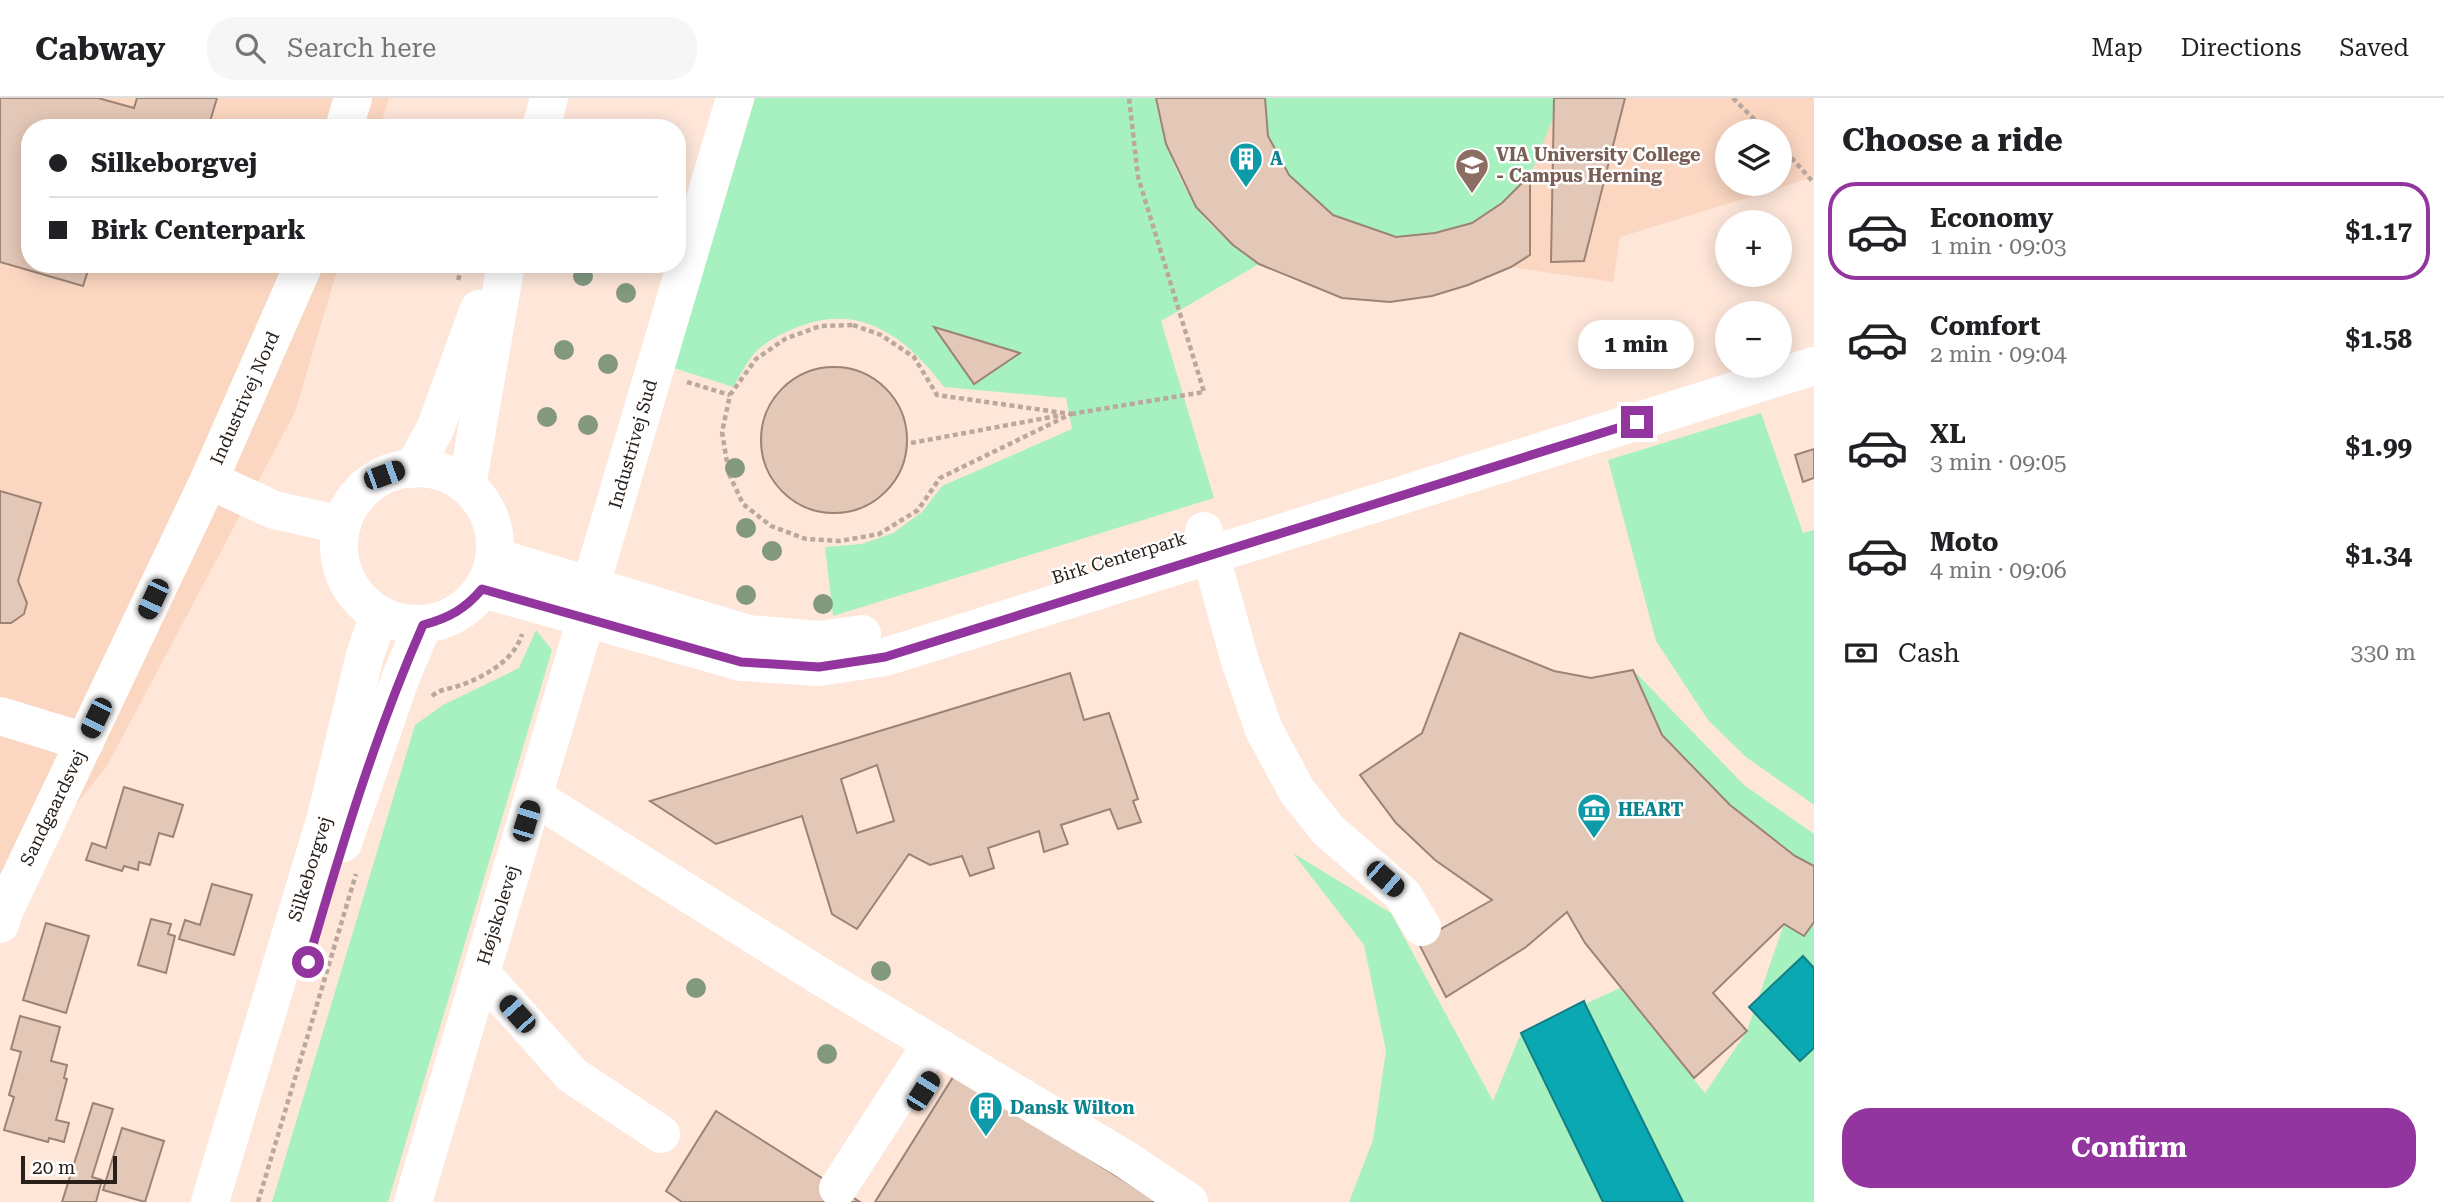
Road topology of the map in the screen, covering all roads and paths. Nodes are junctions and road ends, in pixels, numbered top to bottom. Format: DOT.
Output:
graph roads {
  1 [pos="353,98"];
  2 [pos="549,98"];
  3 [pos="735,98"];
  4 [pos="1129,98"];
  5 [pos="1733,98"];
  6 [pos="347,119"];
  7 [pos="543,119"];
  8 [pos="1754,119"];
  9 [pos="1792,158"];
  10 [pos="1814,183"];
  11 [pos="686,263"];
  12 [pos="300,273"];
  13 [pos="493,273"];
  14 [pos="504,273"];
  15 [pos="683,273"];
  16 [pos="1814,342"];
  17 [pos="1792,349"];
  18 [pos="1814,366"];
  19 [pos="654,371"];
  20 [pos="1715,375"];
  21 [pos="730,395"];
  22 [pos="1071,414"];
  23 [pos="1583,426"];
  24 [pos="911,443"];
  25 [pos="413,469"];
  26 [pos="209,480"];
  27 [pos="467,486"];
  28 [pos="342,525"];
  29 [pos="1208,543"];
  30 [pos="489,573"];
  31 [pos="530,603"];
  32 [pos="588,603"];
  33 [pos="379,615"];
  34 [pos="423,625"];
  35 [pos="437,691"];
  36 [pos="0,716"];
  37 [pos="85,742"];
  38 [pos="533,796"];
  39 [pos="357,870"];
  40 [pos="2,914"];
  41 [pos="1422,927"];
  42 [pos="481,973"];
  43 [pos="940,1048"];
  44 [pos="661,1134"];
  45 [pos="847,1193"];
  46 [pos="210,1202"];
  47 [pos="237,1202"];
  48 [pos="258,1202"];
  49 [pos="413,1202"];
  50 [pos="1189,1202"];
  1 -- 6 [label="street"];
  2 -- 7 [label="street"];
  3 -- 11 [label="street, Industrivej Sud"];
  4 -- 22 [label="path"];
  5 -- 8 [label="path"];
  9 -- 10 [label="path"];
  12 -- 26 [label="street, Industrivej Nord"];
  13 -- 25 [label="street"];
  14 -- 27 [label="street"];
  15 -- 19 [label="street, Industrivej Sud"];
  16 -- 17 [label="street"];
  18 -- 23 [label="street, Birk Centerpark"];
  19 -- 21 [label="path"];
  19 -- 32 [label="street, Industrivej Sud"];
  20 -- 23 [label="street, Birk Centerpark"];
  21 -- 22 [label="path"];
  21 -- 22 [label="path"];
  22 -- 24 [label="path"];
  23 -- 29 [label="street, Birk Centerpark"];
  25 -- 27 [label="street"];
  25 -- 28 [label="street"];
  26 -- 28 [label="street, Industrivej Nord"];
  26 -- 37 [label="street, Sandgaardsvej"];
  27 -- 30 [label="street"];
  28 -- 33 [label="street"];
  29 -- 32 [label="street, Birk Centerpark"];
  29 -- 41 [label="street"];
  30 -- 31 [label="street, Birk Centerpark"];
  30 -- 32 [label="street, Birk Centerpark"];
  30 -- 34 [label="street"];
  31 -- 32 [label="street, Birk Centerpark"];
  31 -- 35 [label="path"];
  32 -- 38 [label="street, Højskolevej"];
  33 -- 34 [label="street"];
  33 -- 46 [label="street, Silkeborgvej"];
  34 -- 47 [label="street, Silkeborgvej"];
  36 -- 37 [label="street"];
  37 -- 40 [label="street, Sandgaardsvej"];
  38 -- 42 [label="street, Højskolevej"];
  38 -- 43 [label="street"];
  39 -- 48 [label="path"];
  42 -- 44 [label="street"];
  42 -- 49 [label="street, Højskolevej"];
  43 -- 45 [label="street"];
  43 -- 50 [label="street"];
}
